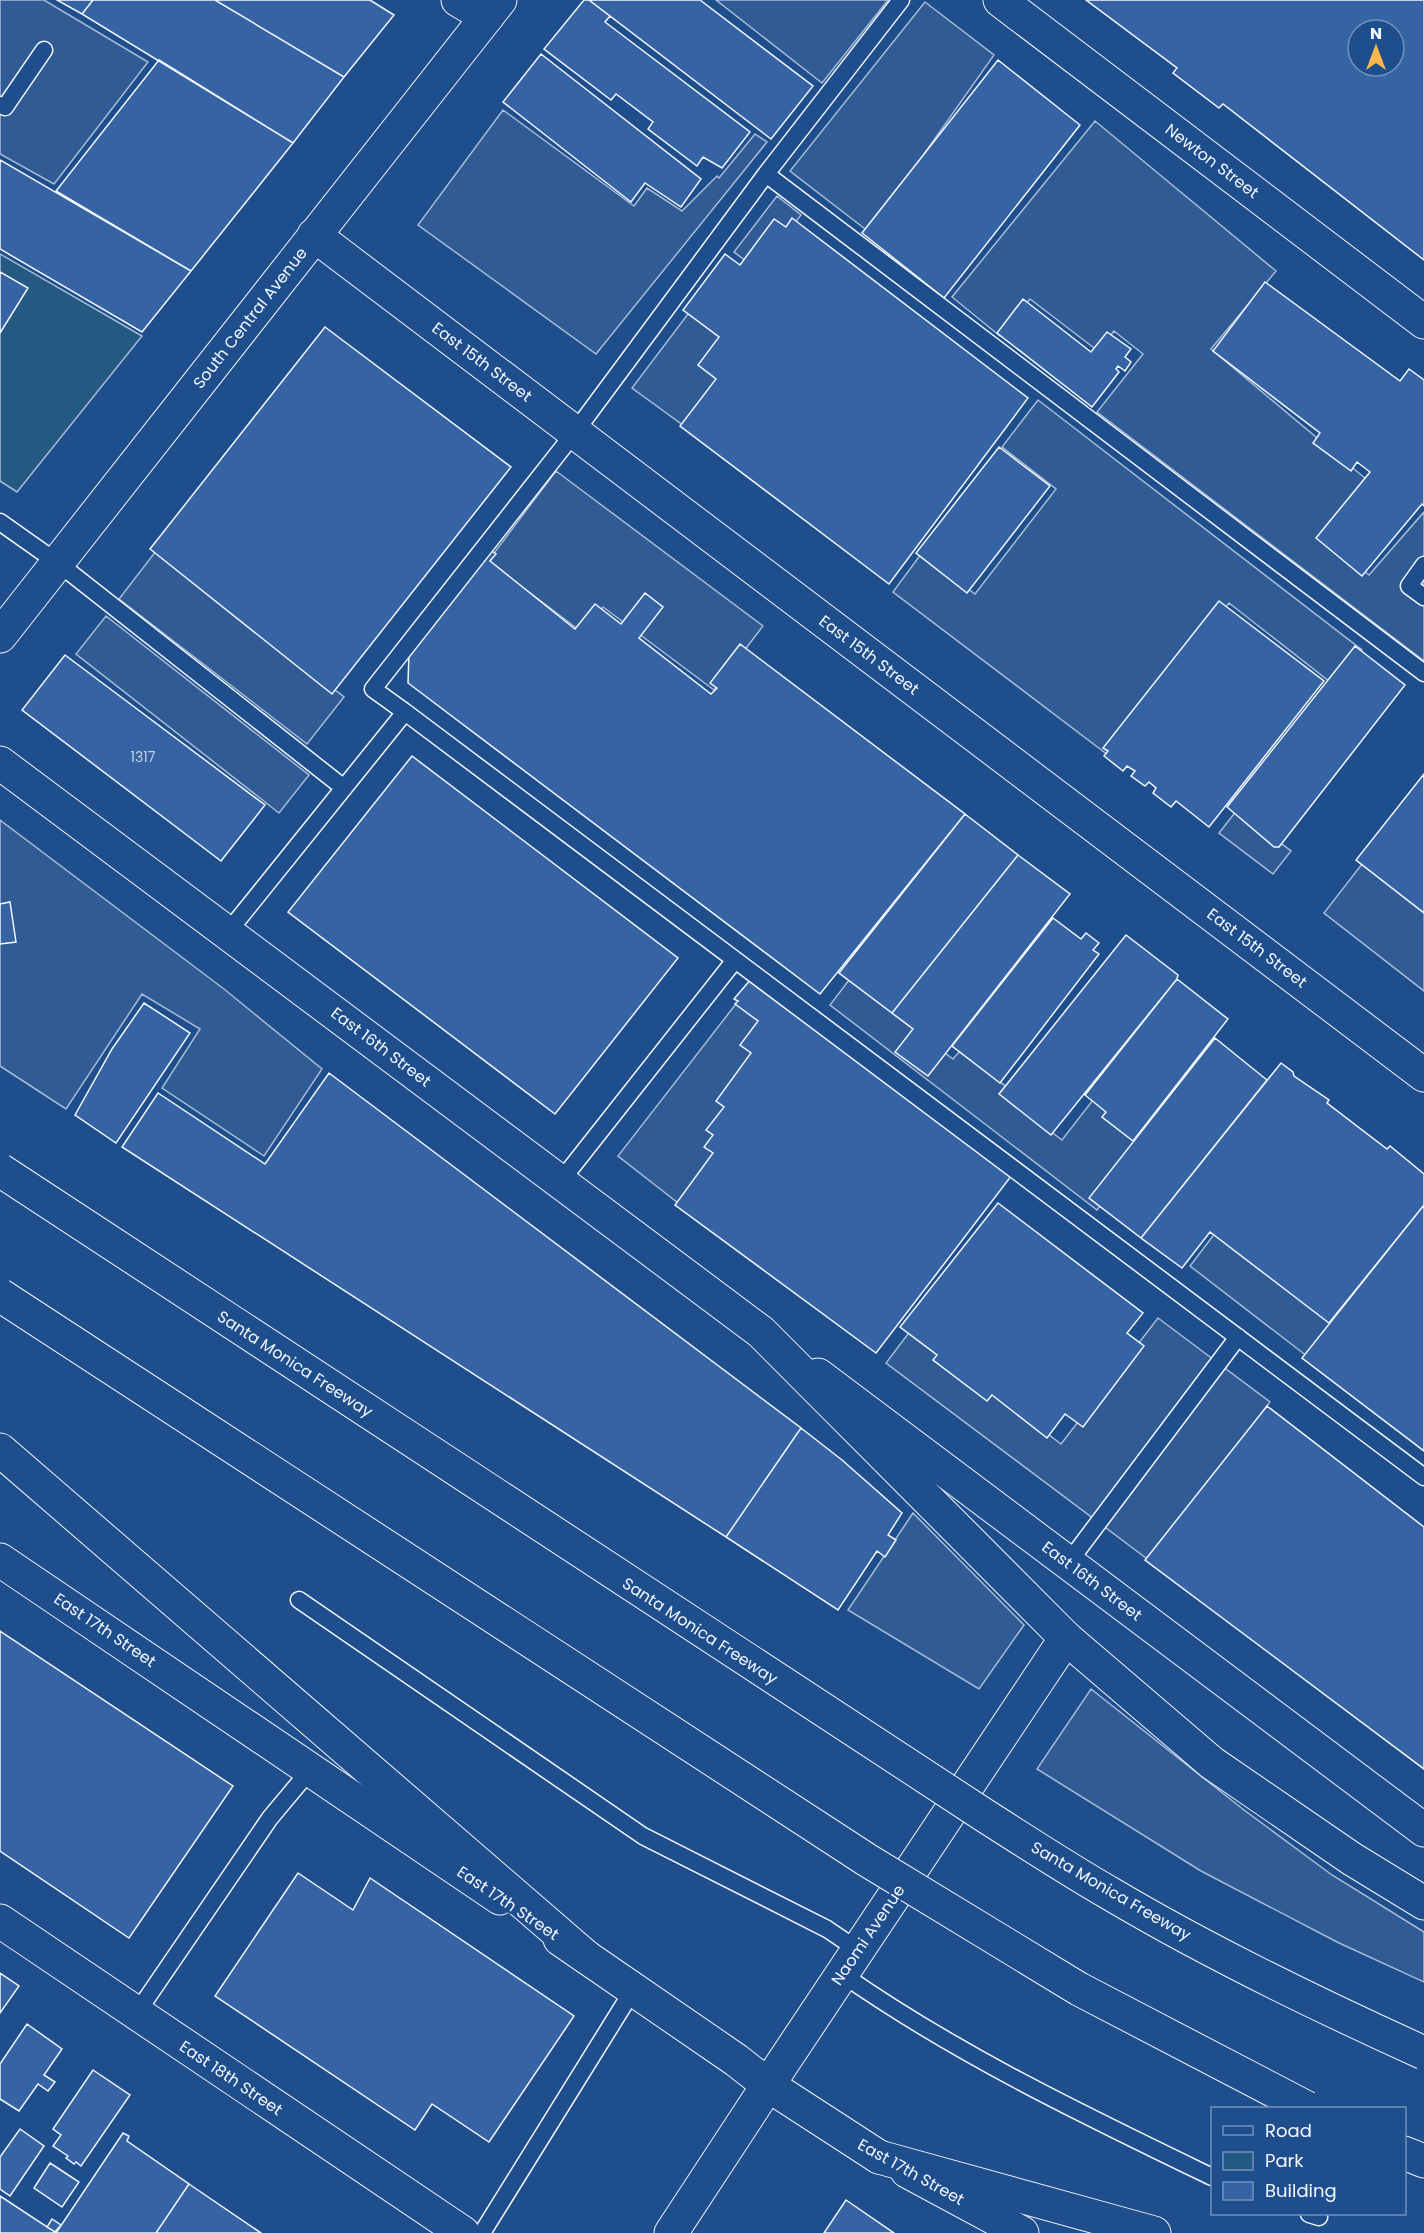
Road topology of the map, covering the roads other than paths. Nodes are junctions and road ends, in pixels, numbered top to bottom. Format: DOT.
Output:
graph roads {
  1 [pos="458,0"];
  2 [pos="901,0"];
  3 [pos="1000,0"];
  4 [pos="494,8"];
  5 [pos="44,51"];
  6 [pos="0,105"];
  7 [pos="766,174"];
  8 [pos="314,235"];
  9 [pos="1424,322"];
  10 [pos="575,432"];
  11 [pos="0,522"];
  12 [pos="58,563"];
  13 [pos="1424,565"];
  14 [pos="1424,597"];
  15 [pos="0,636"];
  16 [pos="1424,673"];
  17 [pos="405,712"];
  18 [pos="0,763"];
  19 [pos="344,788"];
  20 [pos="228,932"];
  21 [pos="735,960"];
  22 [pos="1424,1075"];
  23 [pos="0,1170"];
  24 [pos="560,1182"];
  25 [pos="0,1295"];
  26 [pos="761,1332"];
  27 [pos="1238,1337"];
  28 [pos="0,1450"];
  29 [pos="1424,1477"];
  30 [pos="0,1560"];
  31 [pos="1068,1563"];
  32 [pos="299,1600"];
  33 [pos="1066,1638"];
  34 [pos="311,1769"];
  35 [pos="1424,1830"];
  36 [pos="1424,1904"];
  37 [pos="0,1922"];
  38 [pos="585,1956"];
  39 [pos="850,1962"];
  40 [pos="633,1990"];
  41 [pos="136,2014"];
  42 [pos="1424,2053"];
  43 [pos="768,2085"];
  44 [pos="1303,2107"];
  45 [pos="1406,2154"];
  46 [pos="879,2157"];
  47 [pos="1424,2161"];
  48 [pos="1211,2177"];
  49 [pos="463,2233"];
  50 [pos="482,2233"];
  51 [pos="671,2233"];
  52 [pos="1023,2233"];
  53 [pos="1154,2233"];
  1 -- 4 [label="main road"];
  2 -- 7 [label="lane"];
  3 -- 9 [label="main road, Newton Street"];
  4 -- 8 [label="main road, South Central Avenue"];
  5 -- 6 [label="lane"];
  7 -- 10 [label="lane"];
  7 -- 16 [label="lane"];
  8 -- 10 [label="main road, East 15th Street"];
  8 -- 12 [label="main road, South Central Avenue"];
  10 -- 17 [label="lane"];
  10 -- 22 [label="main road, East 15th Street"];
  11 -- 12 [label="lane"];
  12 -- 15 [label="main road, South Central Avenue"];
  12 -- 19 [label="lane"];
  13 -- 14 [label="lane"];
  17 -- 19 [label="lane"];
  17 -- 21 [label="lane"];
  18 -- 20 [label="main road, East 16th Street"];
  19 -- 20 [label="lane"];
  20 -- 24 [label="main road, East 16th Street"];
  21 -- 24 [label="lane"];
  21 -- 27 [label="lane"];
  23 -- 42 [label="main road, Santa Monica Freeway, bridge"];
  24 -- 26 [label="main road, East 16th Street"];
  25 -- 44 [label="main road, bridge"];
  26 -- 31 [label="main road, East 16th Street"];
  26 -- 33 [label="main road, East 16th Street"];
  27 -- 29 [label="lane"];
  27 -- 31 [label="lane"];
  28 -- 38 [label="main road"];
  30 -- 34 [label="main road, East 17th Street"];
  31 -- 35 [label="main road, East 16th Street"];
  32 -- 39 [label="lane"];
  33 -- 36 [label="main road, East 16th Street"];
  33 -- 39 [label="main road, Naomi Avenue"];
  34 -- 38 [label="main road, East 17th Street"];
  34 -- 41 [label="lane"];
  37 -- 41 [label="main road, East 18th Street"];
  38 -- 40 [label="main road, East 17th Street"];
  39 -- 43 [label="main road, Naomi Avenue"];
  39 -- 48 [label="lane"];
  40 -- 43 [label="main road, East 17th Street"];
  40 -- 50 [label="lane"];
  41 -- 49 [label="main road, East 18th Street"];
  43 -- 46 [label="main road, East 17th Street"];
  43 -- 51 [label="main road, Naomi Avenue"];
  45 -- 47 [label="main road"];
  46 -- 52 [label="main road, East 17th Street"];
  46 -- 53 [label="main road"];
}
